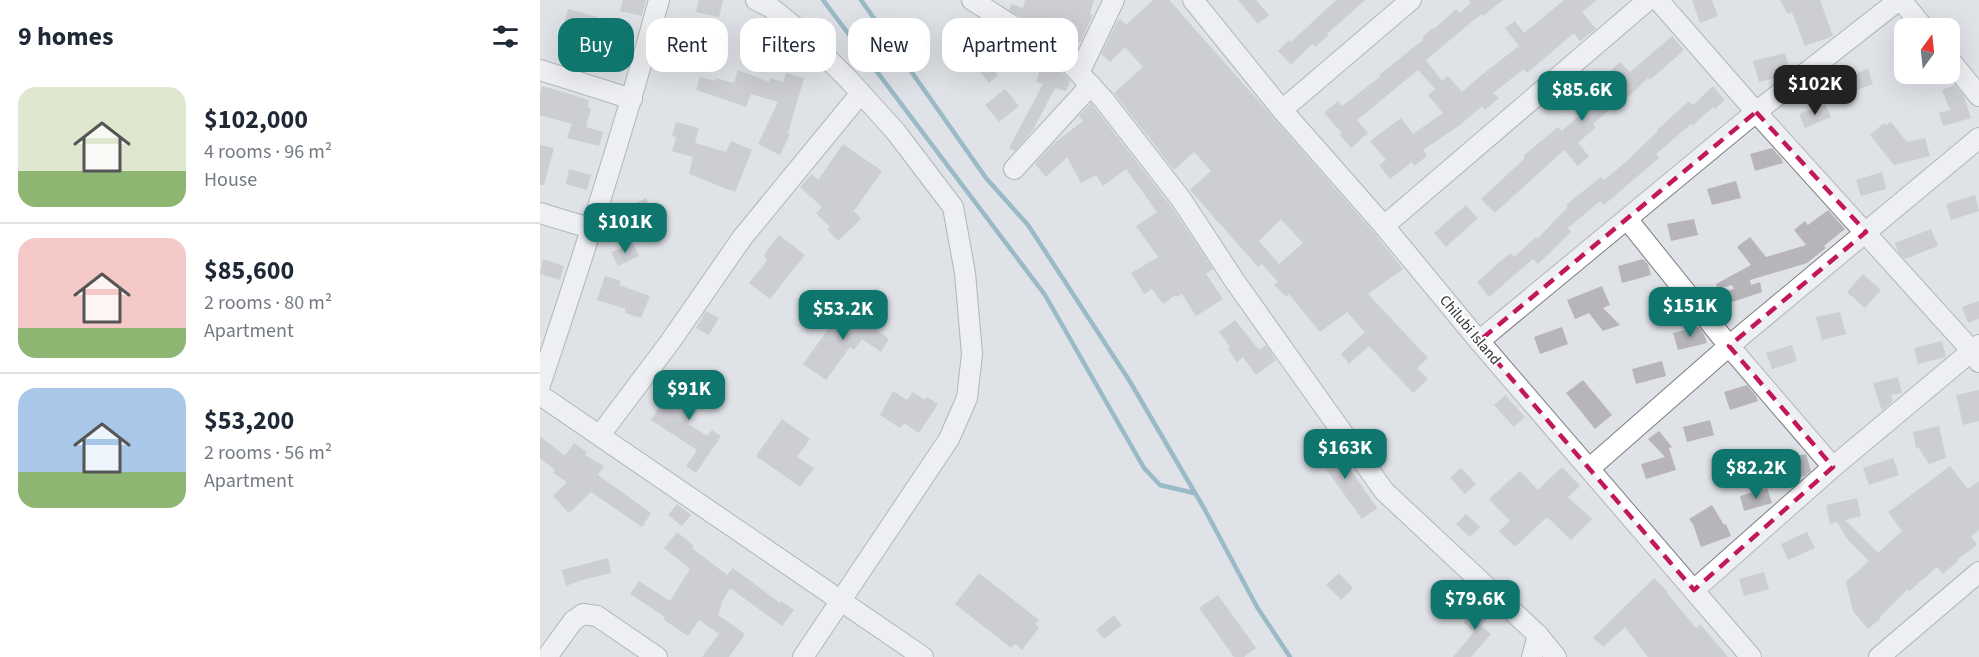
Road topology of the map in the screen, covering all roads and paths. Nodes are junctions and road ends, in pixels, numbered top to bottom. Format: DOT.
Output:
graph roads {
  1 [pos="658,0"];
  2 [pos="756,0"];
  3 [pos="972,0"];
  4 [pos="1114,0"];
  5 [pos="1192,0"];
  6 [pos="1411,0"];
  7 [pos="1648,0"];
  8 [pos="1658,0"];
  9 [pos="1900,0"];
  10 [pos="1915,18"];
  11 [pos="540,70"];
  12 [pos="1960,72"];
  13 [pos="1085,78"];
  14 [pos="861,93"];
  15 [pos="1979,96"];
  16 [pos="632,99"];
  17 [pos="1281,110"];
  18 [pos="1756,112"];
  19 [pos="1979,138"];
  20 [pos="1014,169"];
  21 [pos="540,213"];
  22 [pos="1627,219"];
  23 [pos="1384,226"];
  24 [pos="593,229"];
  25 [pos="1866,232"];
  26 [pos="1479,341"];
  27 [pos="1729,345"];
  28 [pos="1977,353"];
  29 [pos="540,385"];
  30 [pos="540,394"];
  31 [pos="600,435"];
  32 [pos="1833,467"];
  33 [pos="1590,468"];
  34 [pos="1979,572"];
  35 [pos="1694,590"];
  36 [pos="841,600"];
  37 [pos="1538,635"];
  38 [pos="547,657"];
  39 [pos="657,657"];
  40 [pos="802,657"];
  41 [pos="923,657"];
  42 [pos="1532,657"];
  43 [pos="1556,657"];
  44 [pos="1751,657"];
  45 [pos="1879,657"];
  1 -- 16 [label="street"];
  2 -- 14 [label="street"];
  3 -- 13 [label="street"];
  4 -- 13 [label="street"];
  5 -- 17 [label="street, Chilubi Island"];
  6 -- 17 [label="street"];
  7 -- 23 [label="street"];
  8 -- 18 [label="street"];
  9 -- 10 [label="street"];
  9 -- 18 [label="street"];
  11 -- 16 [label="street"];
  12 -- 15 [label="street"];
  13 -- 20 [label="street"];
  13 -- 37 [label="street"];
  14 -- 31 [label="street"];
  14 -- 36 [label="street"];
  16 -- 24 [label="street"];
  17 -- 23 [label="street, Chilubi Island"];
  18 -- 22 [label="street"];
  18 -- 25 [label="street"];
  19 -- 25 [label="street"];
  21 -- 24 [label="street"];
  22 -- 26 [label="street"];
  22 -- 27 [label="street"];
  23 -- 26 [label="street, Chilubi Island"];
  24 -- 29 [label="street"];
  25 -- 27 [label="street"];
  25 -- 28 [label="street"];
  26 -- 33 [label="street, Chilubi Island"];
  27 -- 32 [label="street"];
  27 -- 33 [label="street"];
  28 -- 32 [label="street"];
  30 -- 31 [label="street"];
  31 -- 36 [label="street"];
  32 -- 35 [label="street"];
  33 -- 35 [label="street, Chilubi Island"];
  34 -- 45 [label="street"];
  35 -- 44 [label="street, Chilubi Island"];
  36 -- 40 [label="street"];
  36 -- 41 [label="street"];
  37 -- 42 [label="street"];
  37 -- 43 [label="street"];
  38 -- 39 [label="street"];
}
